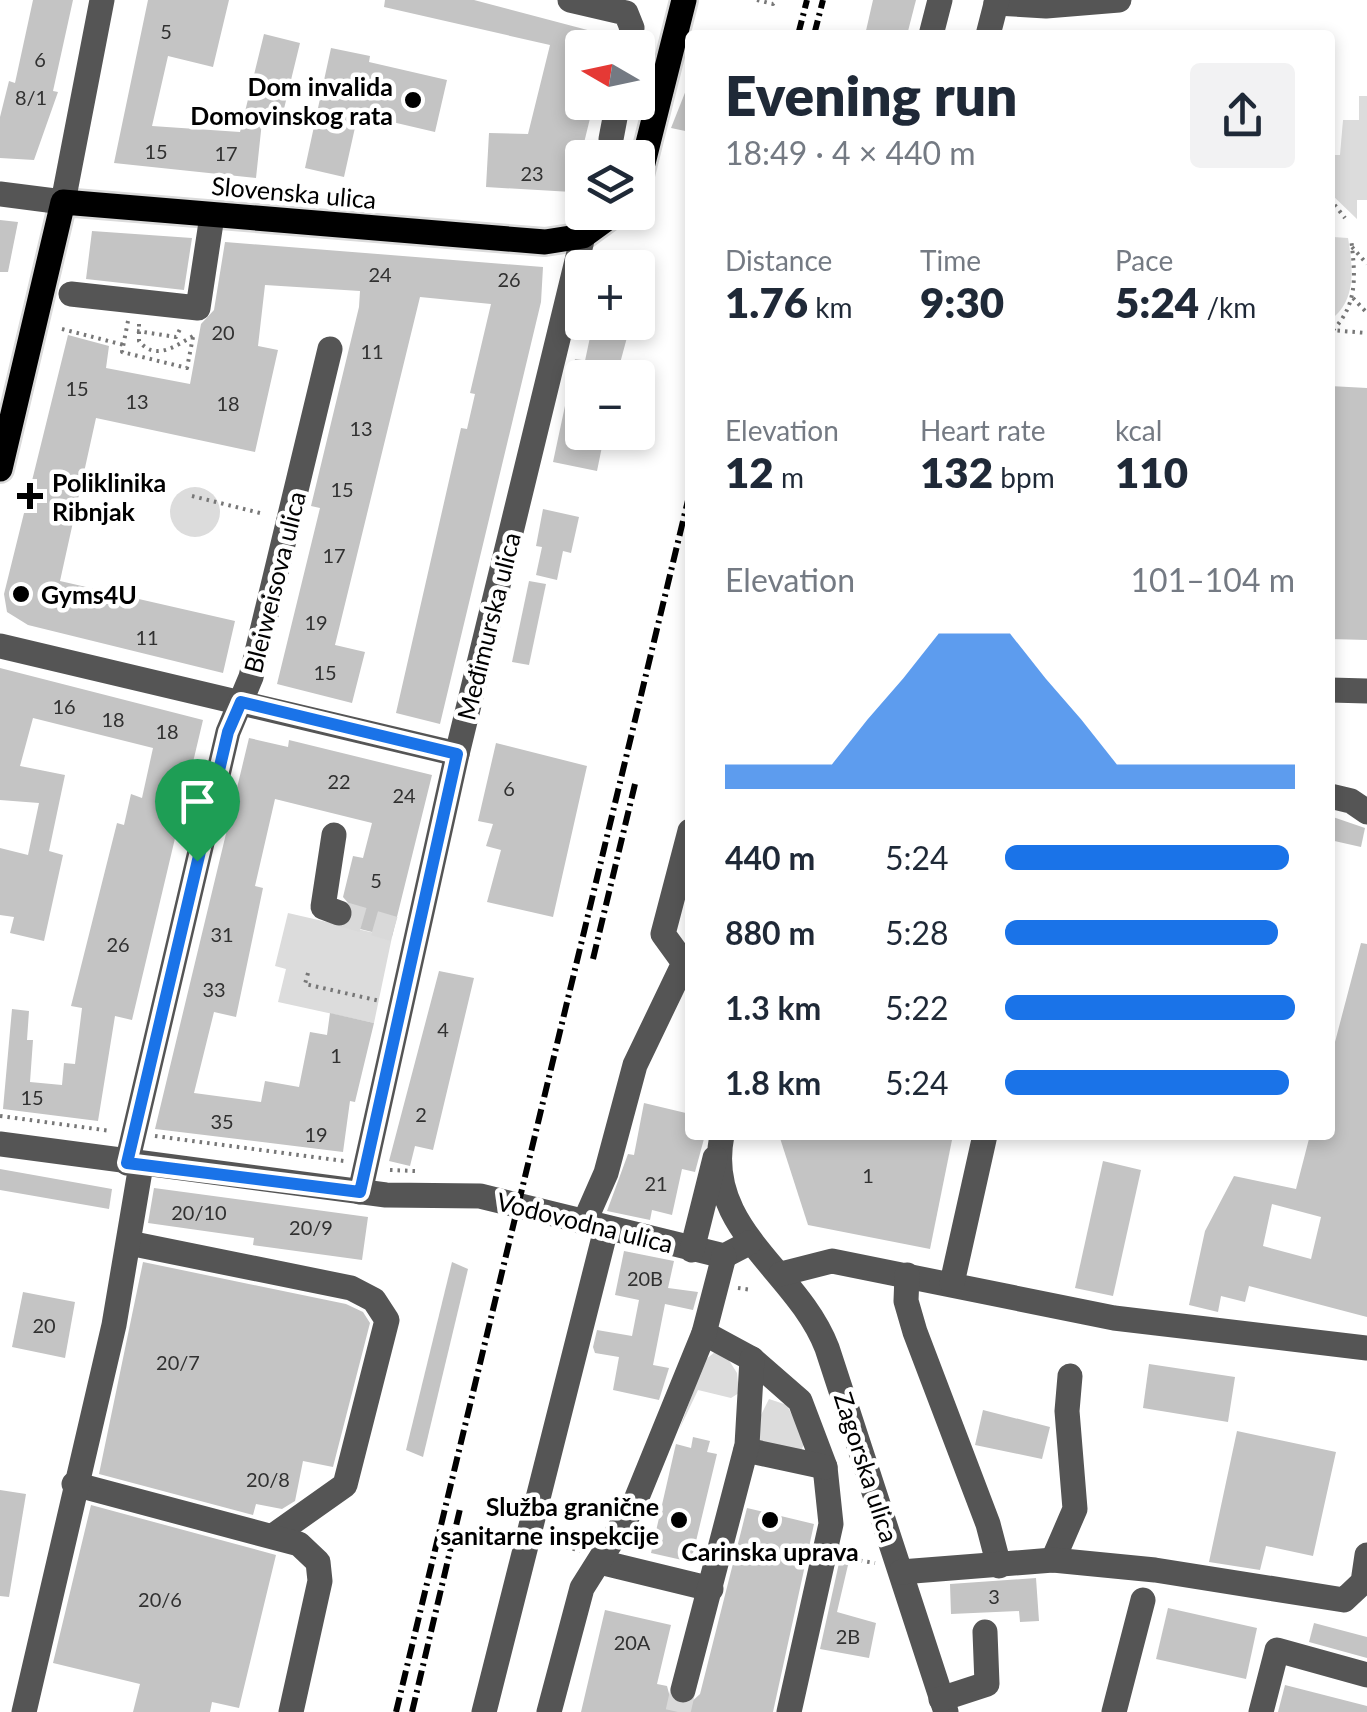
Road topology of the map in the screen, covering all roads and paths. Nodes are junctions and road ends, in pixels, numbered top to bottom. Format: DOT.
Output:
graph roads {
  1 [pos="102,0"];
  2 [pos="570,0"];
  3 [pos="684,0"];
  4 [pos="757,0"];
  5 [pos="776,0"];
  6 [pos="940,0"];
  7 [pos="1120,0"];
  8 [pos="996,2"];
  9 [pos="632,30"];
  10 [pos="932,30"];
  11 [pos="989,30"];
  12 [pos="615,120"];
  13 [pos="612,139"];
  14 [pos="649,140"];
  15 [pos="0,194"];
  16 [pos="63,202"];
  17 [pos="1335,205"];
  18 [pos="212,216"];
  19 [pos="1345,218"];
  20 [pos="591,230"];
  21 [pos="583,236"];
  22 [pos="1351,238"];
  23 [pos="1352,246"];
  24 [pos="1367,264"];
  25 [pos="70,294"];
  26 [pos="1353,298"];
  27 [pos="139,309"];
  28 [pos="1367,313"];
  29 [pos="188,314"];
  30 [pos="1335,327"];
  31 [pos="62,329"];
  32 [pos="137,330"];
  33 [pos="1335,330"];
  34 [pos="1367,332"];
  35 [pos="193,336"];
  36 [pos="124,344"];
  37 [pos="330,350"];
  38 [pos="0,469"];
  39 [pos="192,496"];
  40 [pos="260,513"];
  41 [pos="0,646"];
  42 [pos="1335,690"];
  43 [pos="1367,691"];
  44 [pos="241,702"];
  45 [pos="457,754"];
  46 [pos="1335,797"];
  47 [pos="1367,812"];
  48 [pos="334,835"];
  49 [pos="685,850"];
  50 [pos="339,914"];
  51 [pos="308,972"];
  52 [pos="384,1002"];
  53 [pos="0,1116"];
  54 [pos="114,1132"];
  55 [pos="149,1135"];
  56 [pos="722,1140"];
  57 [pos="722,1140"];
  58 [pos="984,1140"];
  59 [pos="0,1144"];
  60 [pos="352,1156"];
  61 [pos="134,1164"];
  62 [pos="360,1192"];
  63 [pos="595,1226"];
  64 [pos="129,1243"];
  65 [pos="749,1244"];
  66 [pos="692,1250"];
  67 [pos="724,1256"];
  68 [pos="781,1274"];
  69 [pos="907,1275"];
  70 [pos="952,1283"];
  71 [pos="742,1289"];
  72 [pos="752,1290"];
  73 [pos="704,1334"];
  74 [pos="1367,1348"];
  75 [pos="752,1359"];
  76 [pos="1070,1376"];
  77 [pos="746,1450"];
  78 [pos="825,1467"];
  79 [pos="74,1484"];
  80 [pos="273,1536"];
  81 [pos="826,1555"];
  82 [pos="1367,1555"];
  83 [pos="1053,1560"];
  84 [pos="600,1562"];
  85 [pos="999,1566"];
  86 [pos="891,1568"];
  87 [pos="711,1589"];
  88 [pos="1142,1600"];
  89 [pos="985,1632"];
  90 [pos="1367,1675"];
  91 [pos="684,1690"];
  92 [pos="944,1705"];
  93 [pos="24,1712"];
  94 [pos="291,1712"];
  95 [pos="484,1712"];
  96 [pos="549,1712"];
  97 [pos="789,1712"];
  98 [pos="1114,1712"];
  99 [pos="1261,1712"];
  1 -- 16 [label="street"];
  2 -- 9 [label="street"];
  3 -- 14 [label="main road"];
  4 -- 5 [label="path"];
  6 -- 10 [label="street"];
  7 -- 8 [label="street"];
  8 -- 11 [label="street"];
  12 -- 13 [label="street"];
  15 -- 16 [label="street, Slovenska ulica"];
  16 -- 18 [label="main road, Slovenska ulica"];
  16 -- 38 [label="main road"];
  17 -- 19 [label="path"];
  18 -- 21 [label="main road, Slovenska ulica"];
  18 -- 29 [label="street"];
  20 -- 21 [label="main road"];
  21 -- 45 [label="street, Međimurska ulica"];
  22 -- 23 [label="path"];
  23 -- 24 [label="path"];
  23 -- 26 [label="path"];
  25 -- 27 [label="street"];
  26 -- 28 [label="path"];
  26 -- 30 [label="path"];
  27 -- 29 [label="street"];
  27 -- 32 [label="path"];
  27 -- 36 [label="path"];
  29 -- 32 [label="path"];
  29 -- 35 [label="path"];
  31 -- 36 [label="path"];
  32 -- 35 [label="path"];
  33 -- 34 [label="path"];
  35 -- 36 [label="path"];
  37 -- 44 [label="street, Bleiweisova ulica"];
  39 -- 40 [label="path"];
  41 -- 44 [label="street"];
  42 -- 43 [label="street"];
  44 -- 45 [label="street"];
  44 -- 61 [label="street, Bleiweisova ulica"];
  45 -- 62 [label="street, Međimurska ulica"];
  46 -- 47 [label="street"];
  48 -- 50 [label="street"];
  49 -- 63 [label="street"];
  51 -- 52 [label="path"];
  53 -- 54 [label="path"];
  55 -- 60 [label="path"];
  56 -- 65 [label="street"];
  57 -- 66 [label="street"];
  58 -- 70 [label="street"];
  59 -- 61 [label="street, Vodovodna ulica"];
  61 -- 62 [label="street, Vodovodna ulica"];
  61 -- 64 [label="street, Bleiweisova ulica"];
  62 -- 63 [label="street, Vodovodna ulica"];
  63 -- 66 [label="street, Vodovodna ulica"];
  63 -- 95 [label="street"];
  64 -- 79 [label="street, Bleiweisova ulica"];
  64 -- 80 [label="street"];
  65 -- 67 [label="street"];
  65 -- 68 [label="street, Zagorska ulica"];
  66 -- 67 [label="street, Vodovodna ulica"];
  67 -- 73 [label="street"];
  68 -- 69 [label="street"];
  68 -- 86 [label="street, Zagorska ulica"];
  69 -- 70 [label="street"];
  69 -- 85 [label="street"];
  70 -- 74 [label="street"];
  71 -- 72 [label="path"];
  73 -- 75 [label="street"];
  73 -- 84 [label="street"];
  75 -- 77 [label="street"];
  75 -- 78 [label="street"];
  76 -- 83 [label="street"];
  77 -- 78 [label="street"];
  77 -- 87 [label="street"];
  78 -- 81 [label="street"];
  79 -- 80 [label="street"];
  79 -- 93 [label="street, Bleiweisova ulica"];
  80 -- 94 [label="street"];
  81 -- 86 [label="path"];
  81 -- 97 [label="street"];
  82 -- 83 [label="street"];
  83 -- 85 [label="street"];
  84 -- 87 [label="street"];
  84 -- 96 [label="street"];
  85 -- 86 [label="street"];
  86 -- 92 [label="street, Zagorska ulica"];
  87 -- 91 [label="street"];
  88 -- 98 [label="street"];
  89 -- 92 [label="street"];
  90 -- 99 [label="street"];
}
